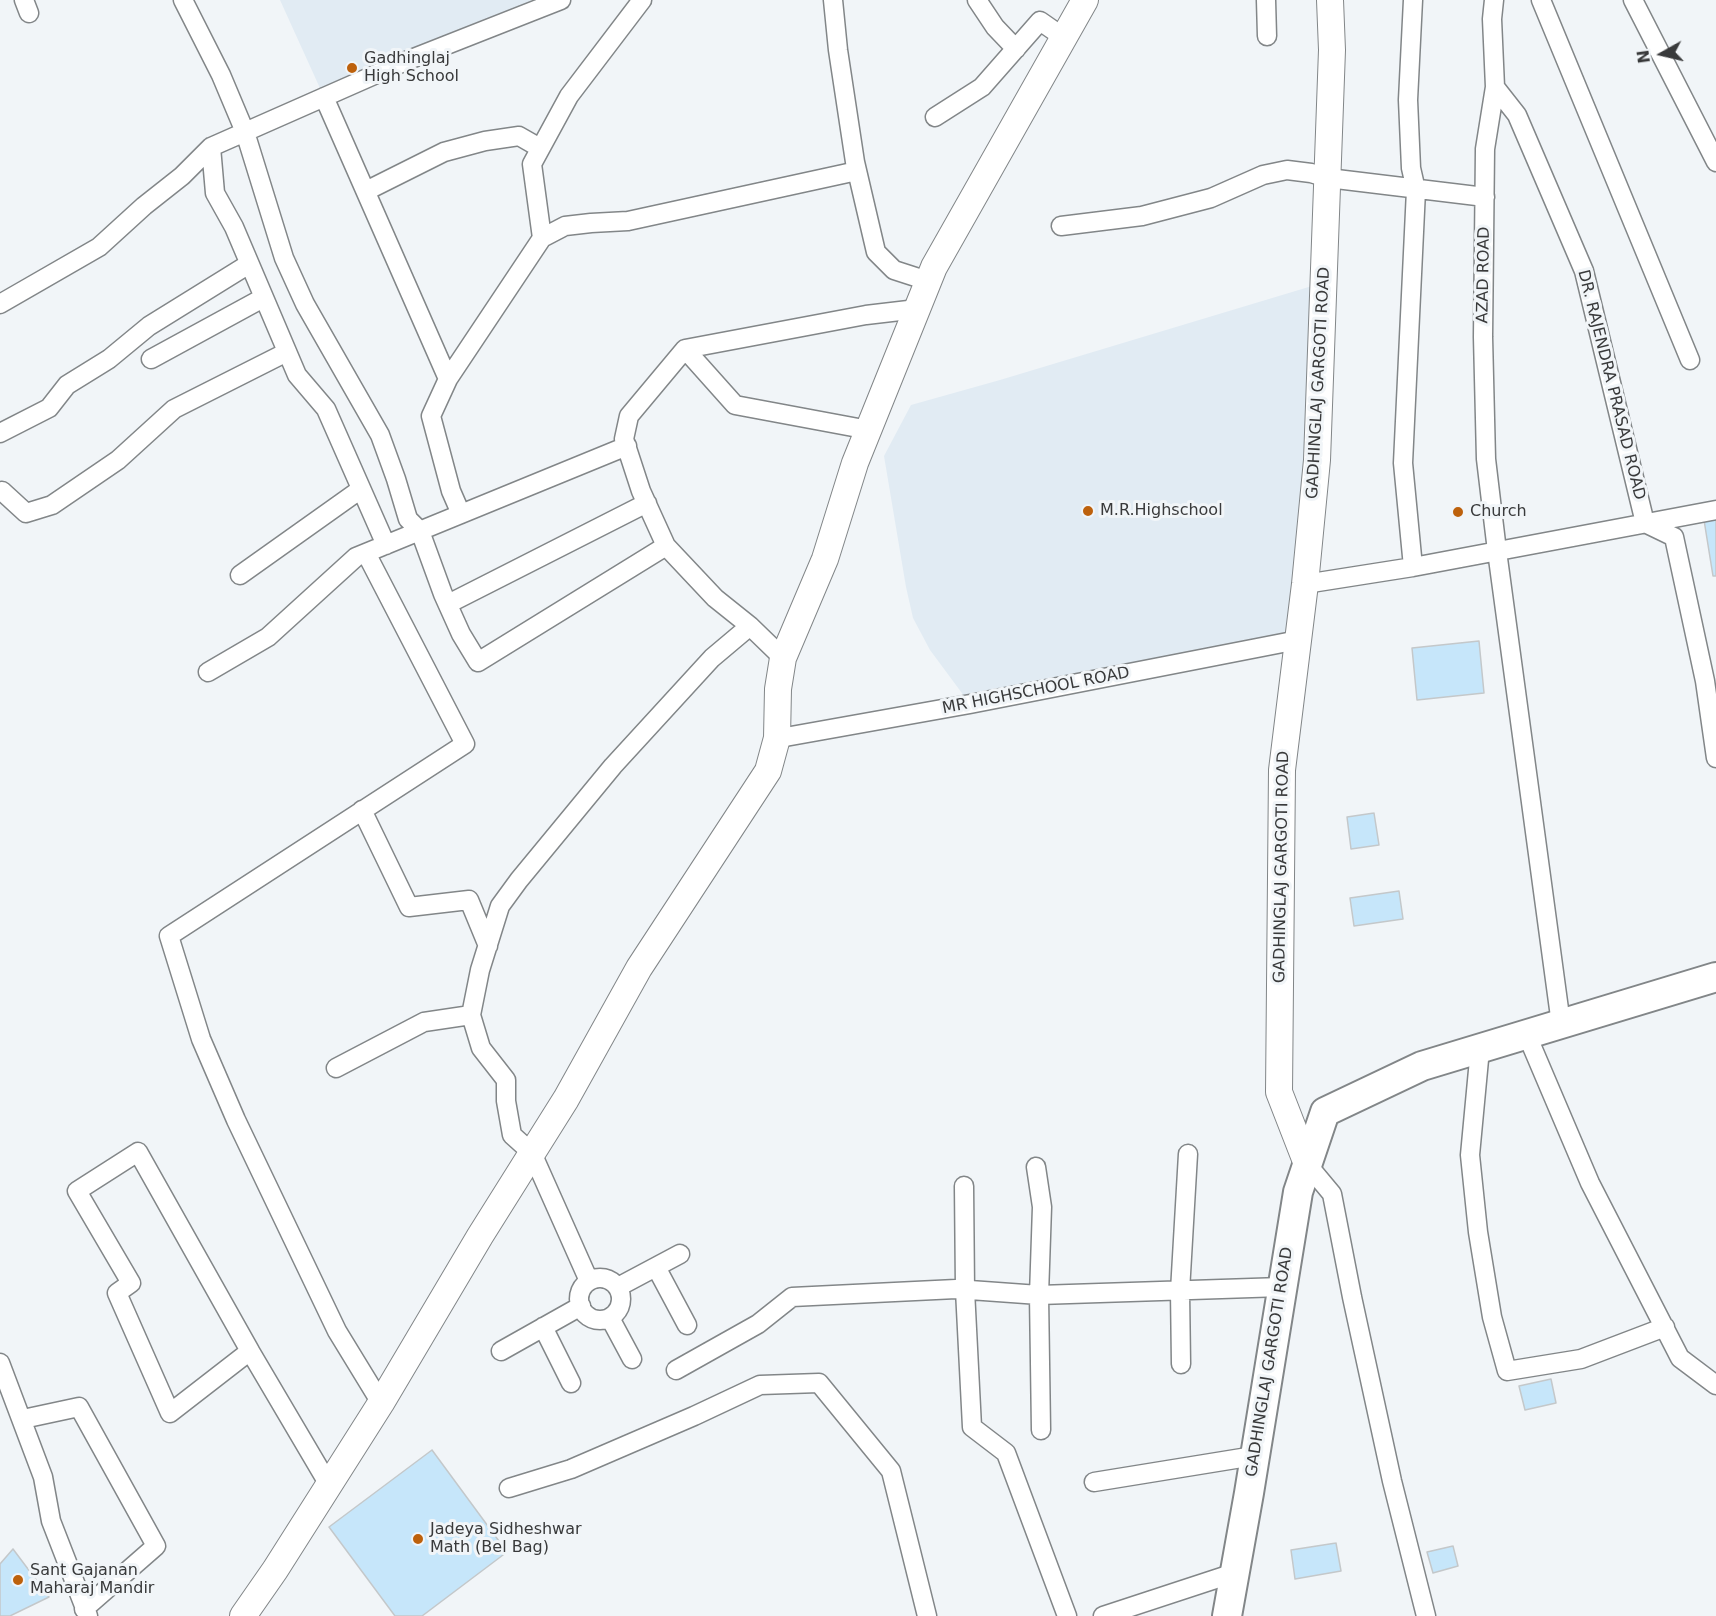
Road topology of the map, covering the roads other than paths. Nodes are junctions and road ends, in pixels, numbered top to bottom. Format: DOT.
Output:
graph roads {
  1 [pos="183,0"];
  2 [pos="561,0"];
  3 [pos="642,0"];
  4 [pos="833,0"];
  5 [pos="977,0"];
  6 [pos="1084,0"];
  7 [pos="1266,0"];
  8 [pos="1330,0"];
  9 [pos="1413,0"];
  10 [pos="1494,0"];
  11 [pos="1541,0"];
  12 [pos="1633,0"];
  13 [pos="1267,36"];
  14 [pos="1063,37"];
  15 [pos="1016,49"];
  16 [pos="1495,87"];
  17 [pos="324,97"];
  18 [pos="934,117"];
  19 [pos="245,132"];
  20 [pos="211,147"];
  21 [pos="540,148"];
  22 [pos="1716,162"];
  23 [pos="857,171"];
  24 [pos="1328,178"];
  25 [pos="1416,189"];
  26 [pos="366,191"];
  27 [pos="1485,197"];
  28 [pos="1061,226"];
  29 [pos="542,238"];
  30 [pos="249,264"];
  31 [pos="928,281"];
  32 [pos="263,298"];
  33 [pos="0,304"];
  34 [pos="917,309"];
  35 [pos="685,349"];
  36 [pos="287,352"];
  37 [pos="151,359"];
  38 [pos="1690,360"];
  39 [pos="448,379"];
  40 [pos="868,430"];
  41 [pos="0,433"];
  42 [pos="627,446"];
  43 [pos="361,489"];
  44 [pos="2,491"];
  45 [pos="647,503"];
  46 [pos="1716,510"];
  47 [pos="461,514"];
  48 [pos="1645,523"];
  49 [pos="420,531"];
  50 [pos="386,545"];
  51 [pos="666,546"];
  52 [pos="1497,551"];
  53 [pos="366,553"];
  54 [pos="1413,567"];
  55 [pos="240,575"];
  56 [pos="1305,584"];
  57 [pos="448,604"];
  58 [pos="750,626"];
  59 [pos="1298,640"];
  60 [pos="783,658"];
  61 [pos="208,672"];
  62 [pos="775,739"];
  63 [pos="1716,758"];
  64 [pos="362,810"];
  65 [pos="488,946"];
  66 [pos="1716,977"];
  67 [pos="471,1015"];
  68 [pos="1561,1024"];
  69 [pos="1527,1035"];
  70 [pos="1480,1049"];
  71 [pos="336,1068"];
  72 [pos="532,1153"];
  73 [pos="1188,1154"];
  74 [pos="1307,1164"];
  75 [pos="1036,1167"];
  76 [pos="964,1186"];
  77 [pos="680,1254"];
  78 [pos="656,1267"];
  79 [pos="589,1281"];
  80 [pos="618,1287"];
  81 [pos="1282,1287"];
  82 [pos="964,1290"];
  83 [pos="1180,1292"];
  84 [pos="1039,1295"];
  85 [pos="581,1306"];
  86 [pos="610,1318"];
  87 [pos="687,1325"];
  88 [pos="543,1327"];
  89 [pos="1665,1327"];
  90 [pos="250,1351"];
  91 [pos="501,1351"];
  92 [pos="632,1359"];
  93 [pos="0,1363"];
  94 [pos="1181,1364"];
  95 [pos="676,1370"];
  96 [pos="571,1383"];
  97 [pos="1715,1388"];
  98 [pos="381,1403"];
  99 [pos="22,1419"];
  100 [pos="1041,1430"];
  101 [pos="1254,1456"];
  102 [pos="1094,1482"];
  103 [pos="329,1485"];
  104 [pos="509,1488"];
  105 [pos="1234,1573"];
  106 [pos="86,1612"];
  107 [pos="243,1616"];
  108 [pos="927,1616"];
  109 [pos="1067,1616"];
  110 [pos="1103,1616"];
  111 [pos="1227,1616"];
  112 [pos="1426,1616"];
  1 -- 19 [label="street"];
  2 -- 17 [label="street"];
  3 -- 21 [label="street"];
  4 -- 23 [label="street"];
  5 -- 15 [label="street"];
  6 -- 14 [label="street"];
  7 -- 13 [label="street"];
  8 -- 24 [label="street, GADHINGLAJ GARGOTI ROAD"];
  9 -- 25 [label="street"];
  10 -- 16 [label="street, AZAD ROAD"];
  11 -- 38 [label="street"];
  12 -- 22 [label="street"];
  14 -- 15 [label="street"];
  14 -- 31 [label="street"];
  15 -- 18 [label="street"];
  16 -- 27 [label="street, AZAD ROAD"];
  16 -- 48 [label="street, DR. RAJENDRA PRASAD ROAD"];
  17 -- 19 [label="street"];
  17 -- 26 [label="street"];
  19 -- 20 [label="street"];
  19 -- 49 [label="street"];
  20 -- 30 [label="street"];
  20 -- 33 [label="street"];
  21 -- 26 [label="street"];
  21 -- 29 [label="street"];
  23 -- 29 [label="street"];
  23 -- 31 [label="street"];
  24 -- 25 [label="street"];
  24 -- 28 [label="street"];
  24 -- 56 [label="street, GADHINGLAJ GARGOTI ROAD"];
  25 -- 27 [label="street"];
  25 -- 54 [label="street"];
  26 -- 39 [label="street"];
  27 -- 52 [label="street, AZAD ROAD"];
  29 -- 39 [label="street"];
  30 -- 32 [label="street"];
  30 -- 41 [label="street"];
  31 -- 34 [label="street"];
  32 -- 36 [label="street"];
  32 -- 37 [label="street"];
  34 -- 35 [label="street"];
  34 -- 40 [label="street"];
  35 -- 40 [label="street"];
  35 -- 42 [label="street"];
  36 -- 43 [label="street"];
  36 -- 44 [label="street"];
  39 -- 47 [label="street"];
  40 -- 60 [label="street"];
  42 -- 45 [label="street"];
  42 -- 47 [label="street"];
  43 -- 50 [label="street"];
  43 -- 55 [label="street"];
  45 -- 51 [label="street"];
  45 -- 57 [label="street"];
  46 -- 48 [label="street"];
  47 -- 49 [label="street"];
  48 -- 52 [label="street"];
  48 -- 63 [label="street"];
  49 -- 50 [label="street"];
  49 -- 57 [label="street"];
  50 -- 53 [label="street"];
  51 -- 57 [label="street"];
  51 -- 58 [label="street"];
  52 -- 54 [label="street"];
  52 -- 68 [label="street, AZAD ROAD"];
  53 -- 61 [label="street"];
  53 -- 64 [label="street"];
  54 -- 56 [label="street"];
  56 -- 59 [label="street, GADHINGLAJ GARGOTI ROAD"];
  58 -- 60 [label="street"];
  58 -- 65 [label="street"];
  59 -- 62 [label="street, MR HIGHSCHOOL ROAD"];
  59 -- 74 [label="street, GADHINGLAJ GARGOTI ROAD"];
  60 -- 62 [label="street"];
  62 -- 72 [label="street"];
  64 -- 65 [label="street"];
  64 -- 98 [label="street"];
  65 -- 67 [label="street"];
  66 -- 68 [label="main road"];
  67 -- 71 [label="street"];
  67 -- 72 [label="street"];
  68 -- 69 [label="main road"];
  69 -- 70 [label="main road"];
  69 -- 89 [label="street"];
  70 -- 74 [label="main road"];
  70 -- 89 [label="street"];
  72 -- 79 [label="street"];
  72 -- 98 [label="street"];
  73 -- 83 [label="street"];
  74 -- 81 [label="main road, GADHINGLAJ GARGOTI ROAD"];
  74 -- 112 [label="street"];
  75 -- 84 [label="street"];
  76 -- 82 [label="street"];
  77 -- 78 [label="street"];
  78 -- 80 [label="street"];
  78 -- 87 [label="street"];
  79 -- 80 [label="street"];
  79 -- 85 [label="street"];
  80 -- 86 [label="street"];
  81 -- 83 [label="street"];
  81 -- 101 [label="main road, GADHINGLAJ GARGOTI ROAD"];
  82 -- 84 [label="street"];
  82 -- 95 [label="street"];
  82 -- 109 [label="street"];
  83 -- 84 [label="street"];
  83 -- 94 [label="street"];
  84 -- 100 [label="street"];
  85 -- 86 [label="street"];
  85 -- 88 [label="street"];
  86 -- 92 [label="street"];
  88 -- 91 [label="street"];
  88 -- 96 [label="street"];
  89 -- 97 [label="street"];
  90 -- 90 [label="street"];
  90 -- 103 [label="street"];
  93 -- 99 [label="street"];
  98 -- 103 [label="street"];
  99 -- 106 [label="street"];
  99 -- 106 [label="street"];
  101 -- 102 [label="street"];
  101 -- 105 [label="main road, GADHINGLAJ GARGOTI ROAD"];
  103 -- 107 [label="street"];
  104 -- 108 [label="street"];
  105 -- 110 [label="street"];
  105 -- 111 [label="main road, GADHINGLAJ GARGOTI ROAD"];
}
